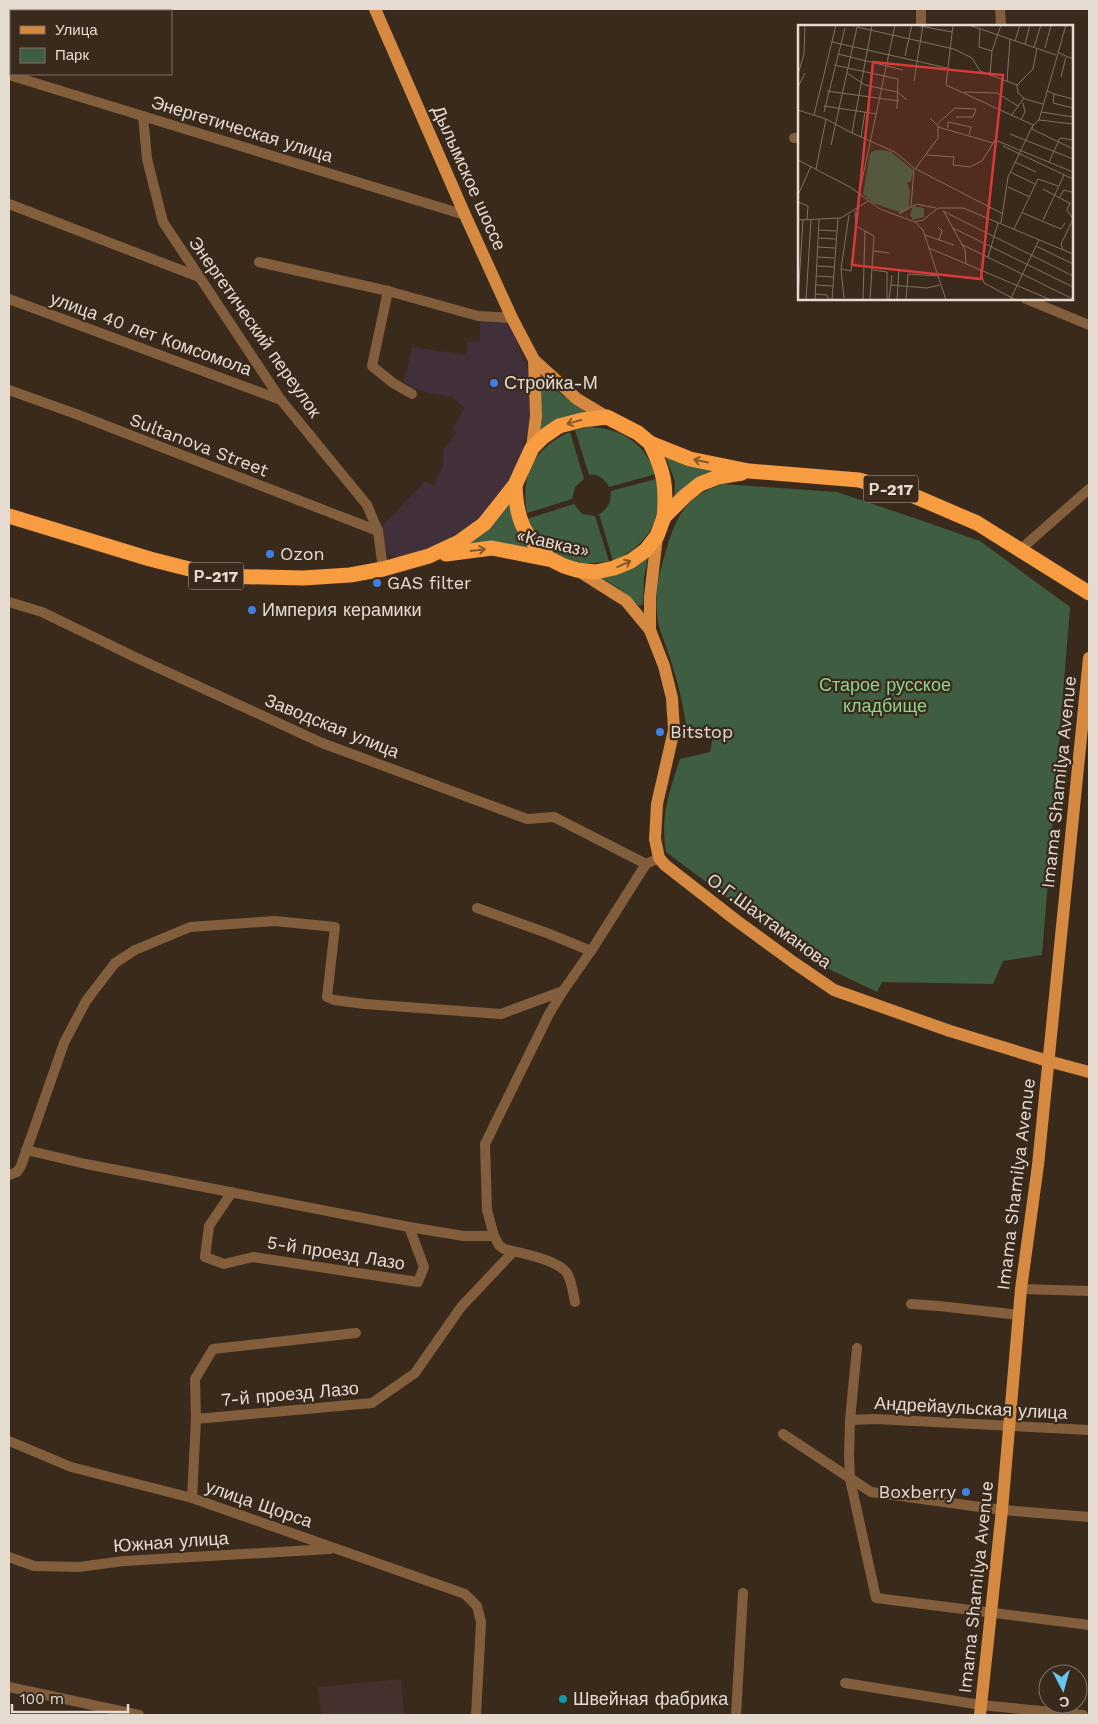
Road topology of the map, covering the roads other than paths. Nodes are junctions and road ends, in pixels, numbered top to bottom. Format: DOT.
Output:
graph roads {
  1 [pos="375,9"];
  2 [pos="921,9"];
  3 [pos="1000,9"];
  4 [pos="922,25"];
  5 [pos="1001,25"];
  6 [pos="9,75"];
  7 [pos="25,77"];
  8 [pos="143,116"];
  9 [pos="9,204"];
  10 [pos="465,215"];
  11 [pos="259,262"];
  12 [pos="200,277"];
  13 [pos="388,291"];
  14 [pos="9,299"];
  15 [pos="1028,300"];
  16 [pos="512,318"];
  17 [pos="1089,325"];
  18 [pos="534,360"];
  19 [pos="9,390"];
  20 [pos="412,394"];
  21 [pos="281,400"];
  22 [pos="607,417"];
  23 [pos="650,443"];
  24 [pos="532,448"];
  25 [pos="749,471"];
  26 [pos="515,485"];
  27 [pos="1089,488"];
  28 [pos="9,516"];
  29 [pos="664,517"];
  30 [pos="378,531"];
  31 [pos="657,536"];
  32 [pos="1021,549"];
  33 [pos="429,556"];
  34 [pos="552,560"];
  35 [pos="383,569"];
  36 [pos="577,570"];
  37 [pos="1089,593"];
  38 [pos="9,602"];
  39 [pos="650,630"];
  40 [pos="1089,658"];
  41 [pos="659,858"];
  42 [pos="646,864"];
  43 [pos="477,908"];
  44 [pos="591,951"];
  45 [pos="563,991"];
  46 [pos="1048,1061"];
  47 [pos="1089,1072"];
  48 [pos="26,1150"];
  49 [pos="9,1175"];
  50 [pos="232,1192"];
  51 [pos="409,1227"];
  52 [pos="494,1236"];
  53 [pos="513,1252"];
  54 [pos="1021,1289"];
  55 [pos="1089,1291"];
  56 [pos="575,1302"];
  57 [pos="911,1304"];
  58 [pos="1019,1315"];
  59 [pos="356,1334"];
  60 [pos="858,1348"];
  61 [pos="196,1419"];
  62 [pos="850,1420"];
  63 [pos="1009,1426"];
  64 [pos="1089,1430"];
  65 [pos="782,1434"];
  66 [pos="9,1441"];
  67 [pos="850,1480"];
  68 [pos="192,1498"];
  69 [pos="1002,1510"];
  70 [pos="1089,1517"];
  71 [pos="338,1548"];
  72 [pos="9,1557"];
  73 [pos="743,1593"];
  74 [pos="991,1614"];
  75 [pos="1089,1625"];
  76 [pos="845,1683"];
  77 [pos="9,1687"];
  78 [pos="981,1710"];
  79 [pos="107,1712"];
  80 [pos="139,1715"];
  81 [pos="476,1715"];
  82 [pos="736,1715"];
  83 [pos="1083,1715"];
  1 -- 10 [label="main road, Дылымское шоссе"];
  2 -- 4 [label="street"];
  3 -- 5 [label="street"];
  6 -- 7 [label="street, Энергетическая улица"];
  7 -- 8 [label="street, Энергетическая улица"];
  8 -- 10 [label="street, Энергетическая улица"];
  8 -- 12 [label="street, Энергетический переулок"];
  9 -- 12 [label="street"];
  10 -- 16 [label="main road, Дылымское шоссе"];
  11 -- 13 [label="street"];
  12 -- 21 [label="street, Энергетический переулок"];
  13 -- 16 [label="street"];
  13 -- 20 [label="street"];
  14 -- 21 [label="street, улица 40 лет Комсомола"];
  15 -- 17 [label="street"];
  16 -- 18 [label="main road, Дылымское шоссе"];
  18 -- 22 [label="main road, Р-217"];
  18 -- 24 [label="main road, Р-217"];
  19 -- 30 [label="street, Sultanova Street"];
  21 -- 30 [label="street, Энергетический переулок"];
  22 -- 23 [label="highway, Р-217"];
  22 -- 24 [label="highway, Р-217, one-way"];
  25 -- 23 [label="highway, Р-217, one-way"];
  23 -- 29 [label="highway, Р-217"];
  24 -- 26 [label="highway, Р-217"];
  25 -- 29 [label="highway, «Кавказ» / Р-217"];
  25 -- 32 [label="highway, Р-217"];
  26 -- 33 [label="highway, Р-217"];
  26 -- 34 [label="highway, Р-217"];
  27 -- 32 [label="street"];
  28 -- 35 [label="highway, Р-217"];
  29 -- 31 [label="highway, «Кавказ» / Р-217"];
  30 -- 35 [label="street, Энергетический переулок"];
  36 -- 31 [label="highway, «Кавказ» / Р-217, one-way"];
  31 -- 39 [label="main road, Р-217"];
  32 -- 37 [label="highway, Р-217"];
  33 -- 34 [label="highway, «Кавказ» / Р-217, one-way"];
  33 -- 35 [label="highway, Р-217"];
  34 -- 36 [label="highway, «Кавказ» / Р-217"];
  36 -- 39 [label="main road, Р-217"];
  38 -- 42 [label="street, Заводская улица"];
  39 -- 41 [label="main road"];
  40 -- 46 [label="main road, Imama Shamilya Avenue"];
  41 -- 42 [label="street"];
  41 -- 46 [label="main road, О.Г.Шахтаманова"];
  42 -- 44 [label="street"];
  43 -- 44 [label="street"];
  44 -- 45 [label="street"];
  45 -- 48 [label="street"];
  45 -- 52 [label="street"];
  46 -- 47 [label="main road, О.Г.Шахтаманова"];
  46 -- 54 [label="main road, Imama Shamilya Avenue"];
  48 -- 49 [label="street"];
  48 -- 50 [label="street"];
  50 -- 51 [label="street"];
  50 -- 51 [label="street, 5-й проезд Лазо"];
  51 -- 52 [label="street"];
  52 -- 53 [label="street"];
  53 -- 56 [label="street"];
  53 -- 61 [label="street, 7-й проезд Лазо"];
  54 -- 55 [label="street"];
  54 -- 58 [label="main road, Imama Shamilya Avenue"];
  57 -- 58 [label="street"];
  58 -- 63 [label="main road, Imama Shamilya Avenue"];
  59 -- 61 [label="street, 7-й проезд Лазо"];
  60 -- 62 [label="street"];
  61 -- 68 [label="street"];
  62 -- 63 [label="street, Андрейаульская улица"];
  62 -- 67 [label="street"];
  63 -- 64 [label="street, Андрейаульская улица"];
  63 -- 69 [label="main road, Imama Shamilya Avenue"];
  65 -- 67 [label="street"];
  66 -- 68 [label="street, улица Щорса"];
  67 -- 69 [label="street"];
  67 -- 74 [label="street"];
  68 -- 71 [label="street, улица Щорса"];
  69 -- 70 [label="street"];
  69 -- 74 [label="main road, Imama Shamilya Avenue"];
  71 -- 72 [label="street, Южная улица"];
  71 -- 81 [label="street, улица Щорса"];
  73 -- 82 [label="street"];
  74 -- 75 [label="street"];
  74 -- 78 [label="main road, Imama Shamilya Avenue"];
  76 -- 78 [label="street"];
  77 -- 79 [label="street"];
  78 -- 83 [label="street"];
  79 -- 80 [label="street"];
}
